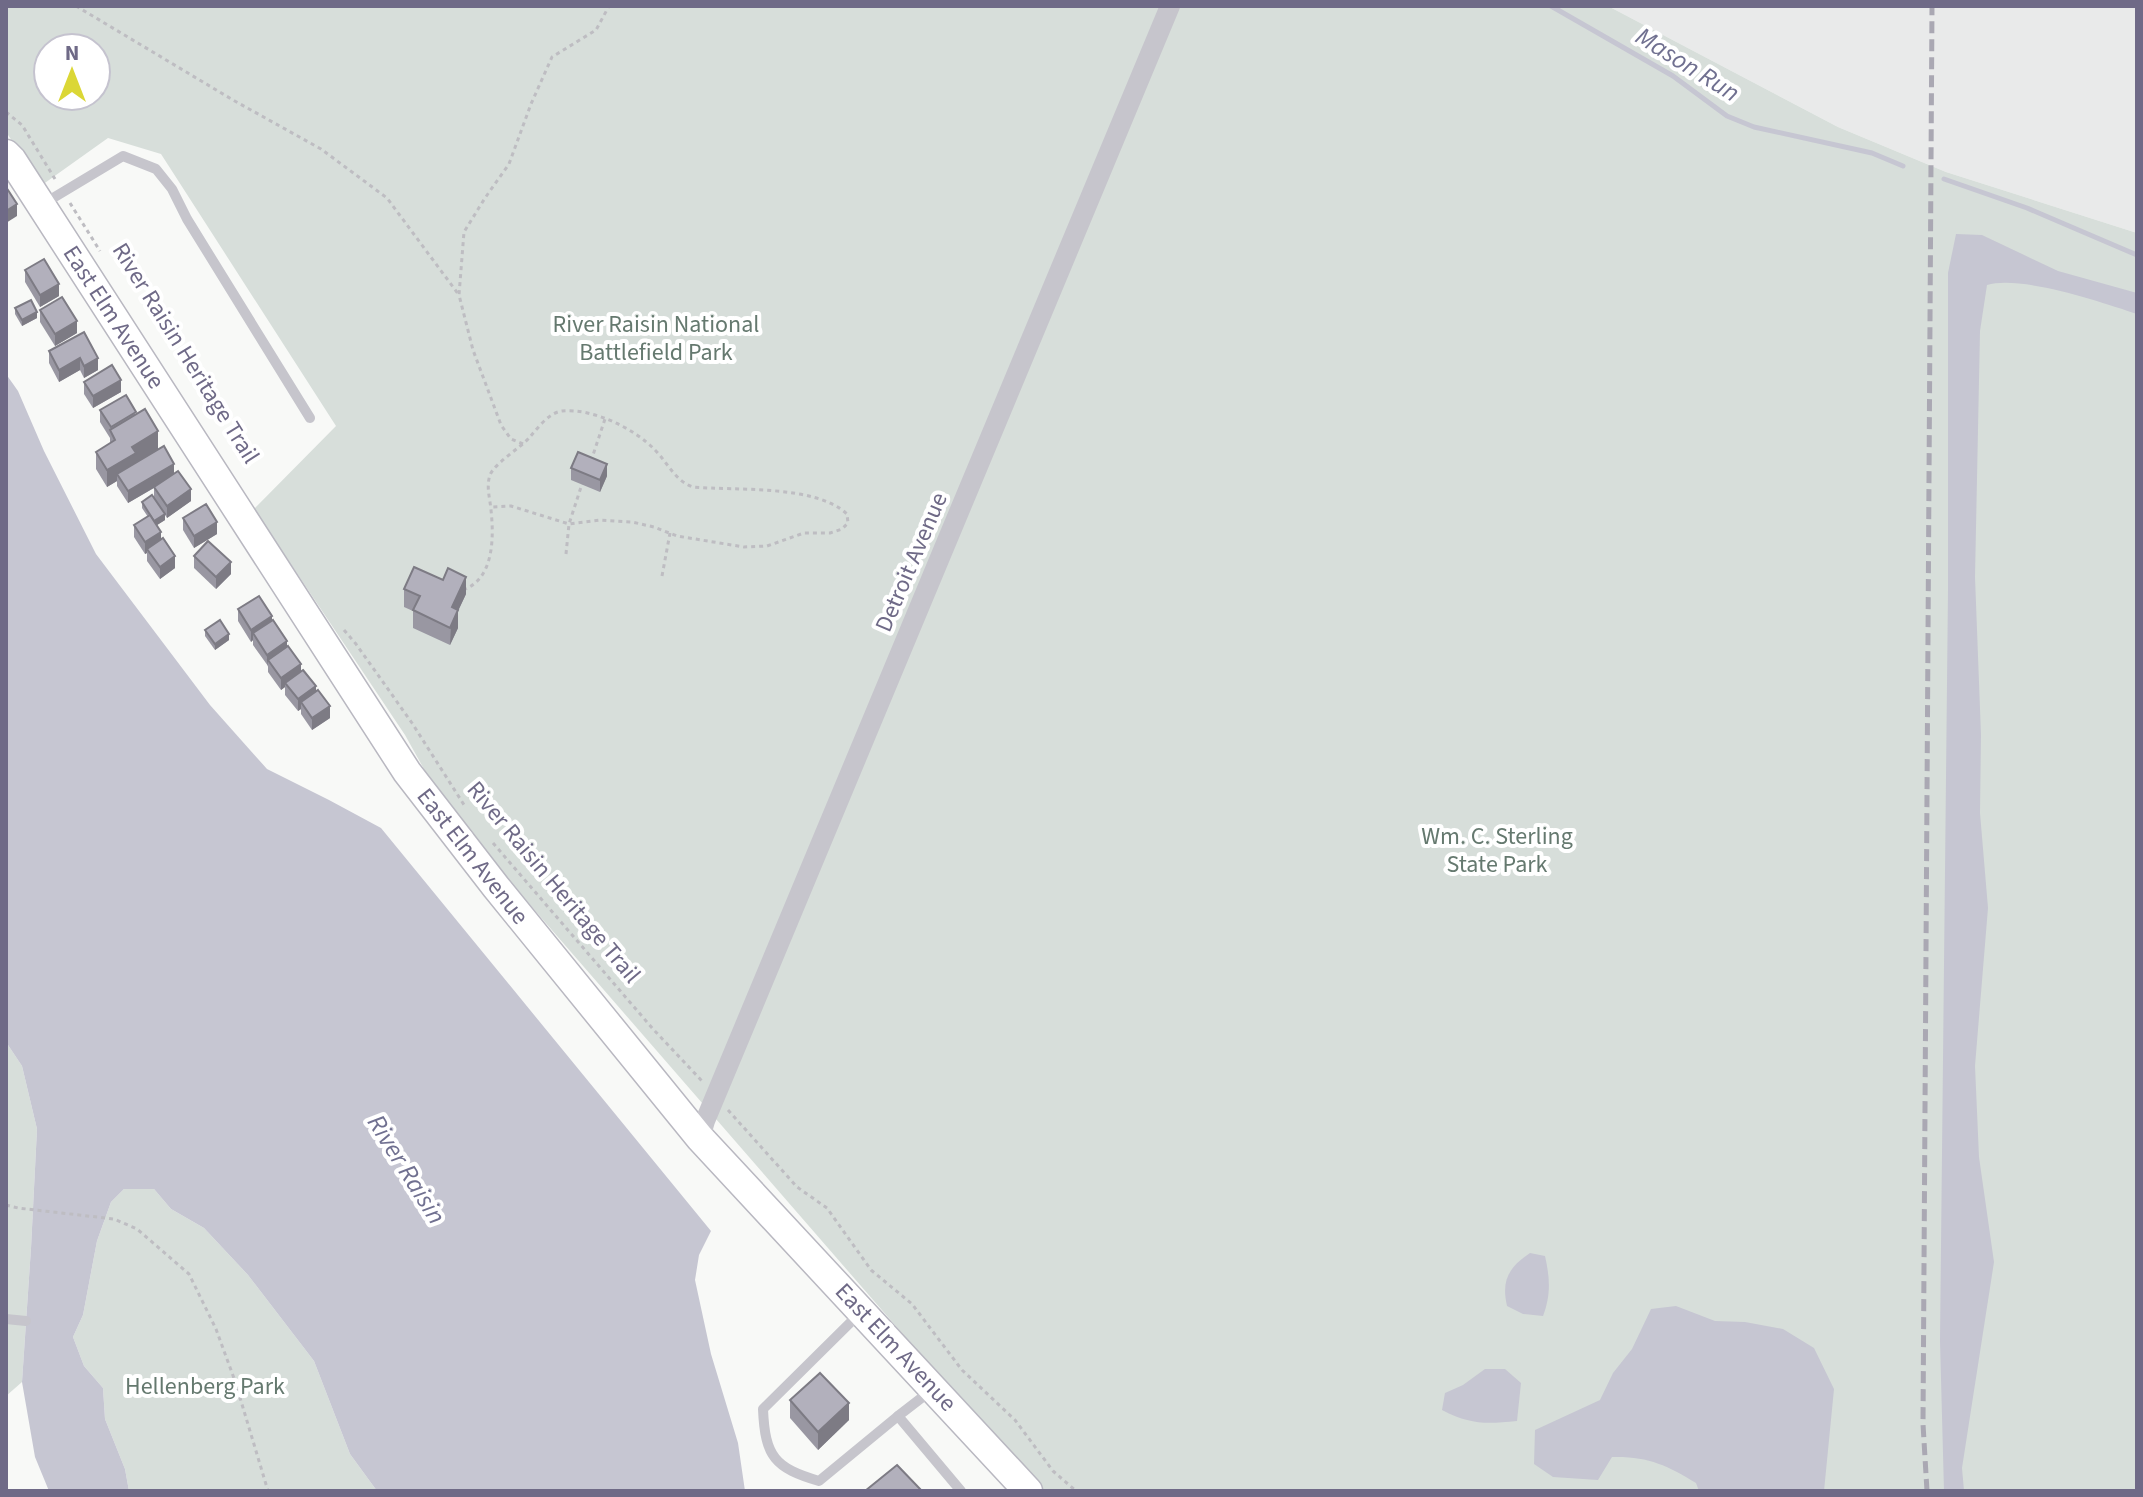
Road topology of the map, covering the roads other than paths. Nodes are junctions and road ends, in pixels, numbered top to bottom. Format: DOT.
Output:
graph roads {
  1 [pos="1170,6"];
  2 [pos="6,154"];
  3 [pos="52,198"];
  4 [pos="310,418"];
  5 [pos="700,1138"];
  6 [pos="862,1311"];
  7 [pos="6,1319"];
  8 [pos="26,1321"];
  9 [pos="934,1388"];
  10 [pos="898,1416"];
  11 [pos="961,1491"];
  12 [pos="1028,1491"];
  1 -- 5 [label="street, Detroit Avenue"];
  2 -- 3 [label="main road, East Elm Avenue"];
  3 -- 4 [label="lane"];
  3 -- 5 [label="main road, East Elm Avenue"];
  5 -- 6 [label="main road, East Elm Avenue"];
  6 -- 9 [label="main road, East Elm Avenue"];
  6 -- 10 [label="lane"];
  7 -- 8 [label="lane"];
  9 -- 10 [label="lane"];
  9 -- 12 [label="main road, East Elm Avenue"];
  10 -- 11 [label="lane"];
}
